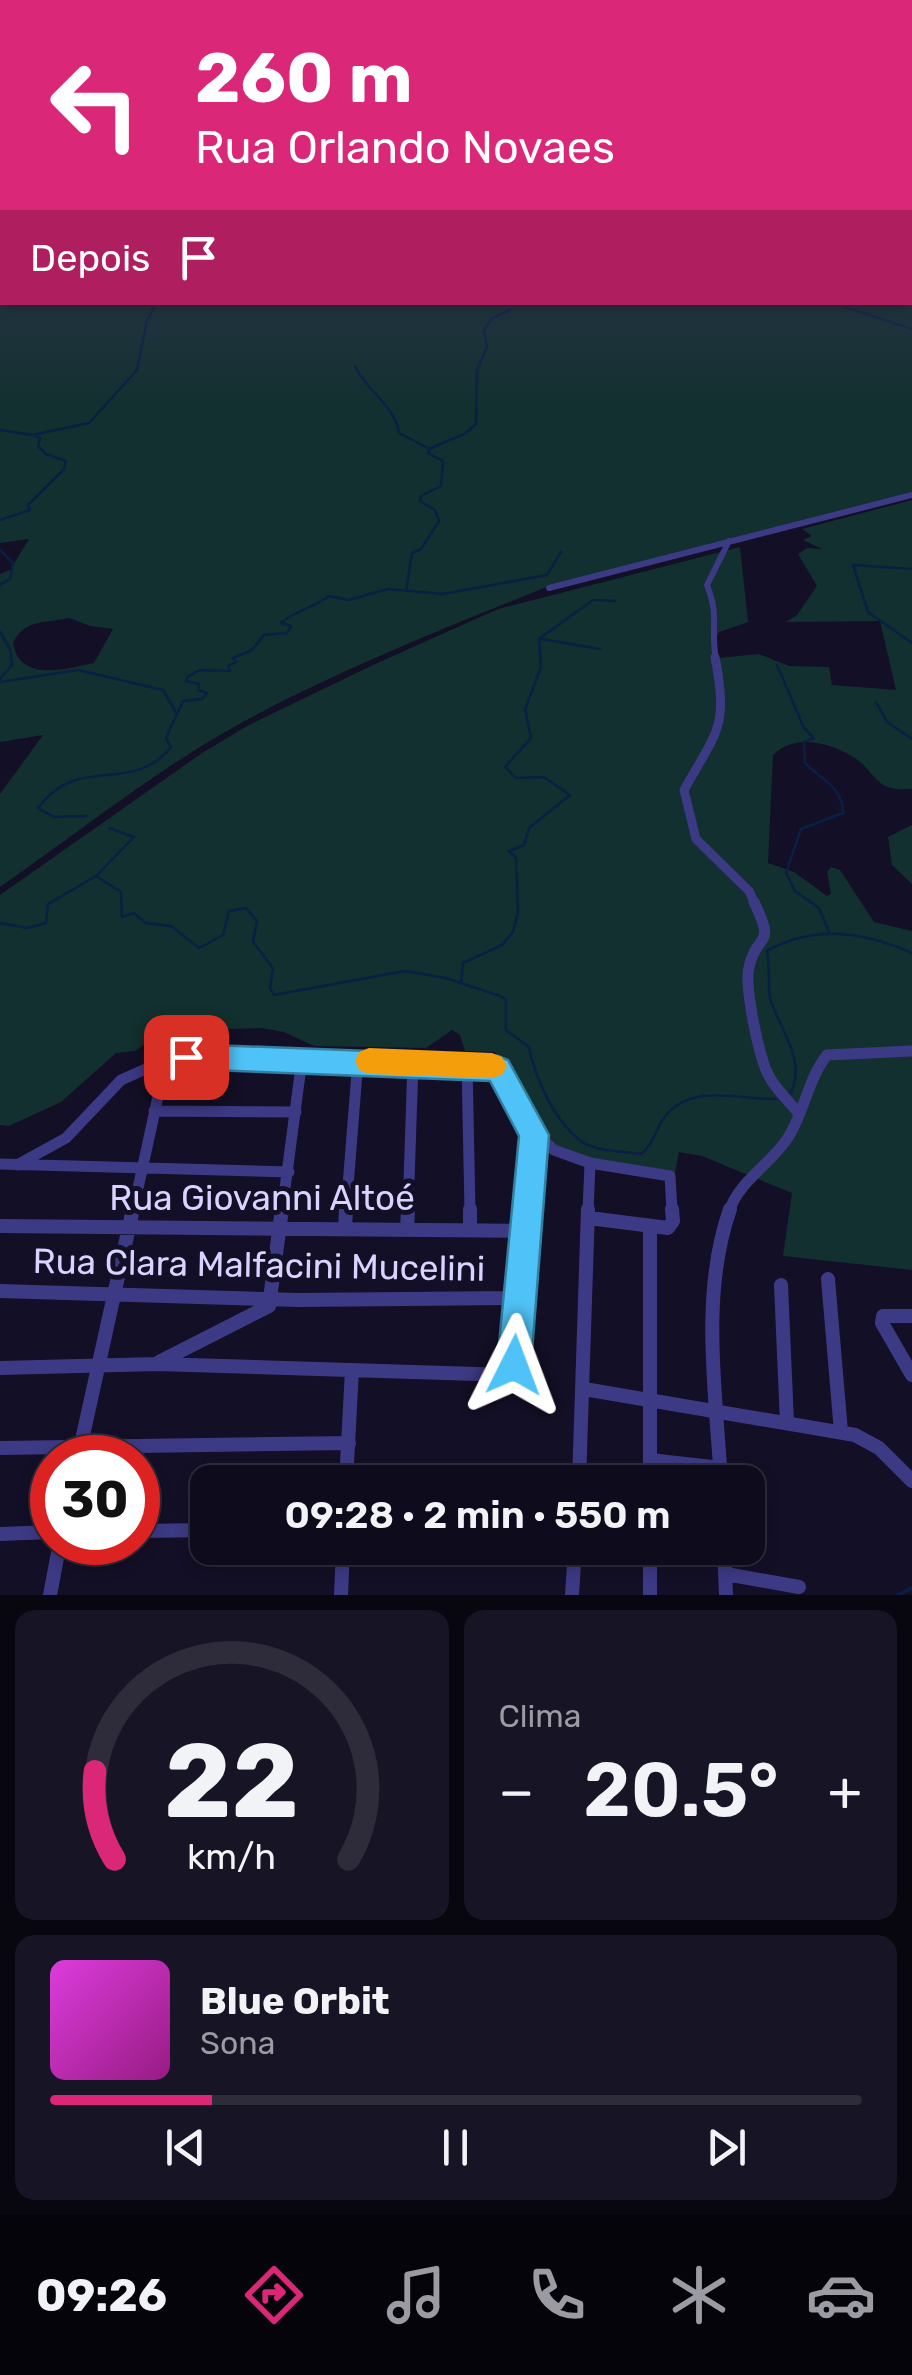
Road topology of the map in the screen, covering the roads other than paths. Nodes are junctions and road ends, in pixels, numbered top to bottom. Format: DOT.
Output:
graph roads {
  1 [pos="912,495"];
  2 [pos="728,542"];
  3 [pos="548,588"];
  4 [pos="912,1051"];
  5 [pos="302,1059"];
  6 [pos="166,1060"];
  7 [pos="358,1060"];
  8 [pos="412,1063"];
  9 [pos="467,1065"];
  10 [pos="154,1111"];
  11 [pos="296,1112"];
  12 [pos="799,1114"];
  13 [pos="534,1135"];
  14 [pos="0,1164"];
  15 [pos="590,1164"];
  16 [pos="17,1165"];
  17 [pos="142,1168"];
  18 [pos="288,1172"];
  19 [pos="590,1218"];
  20 [pos="673,1221"];
  21 [pos="0,1226"];
  22 [pos="129,1227"];
  23 [pos="650,1227"];
  24 [pos="345,1228"];
  25 [pos="406,1229"];
  26 [pos="281,1230"];
  27 [pos="470,1230"];
  28 [pos="524,1231"];
  29 [pos="828,1279"];
  30 [pos="781,1285"];
  31 [pos="0,1292"];
  32 [pos="115,1293"];
  33 [pos="518,1298"];
  34 [pos="272,1299"];
  35 [pos="912,1316"];
  36 [pos="157,1364"];
  37 [pos="99,1366"];
  38 [pos="0,1368"];
  39 [pos="352,1370"];
  40 [pos="912,1375"];
  41 [pos="584,1388"];
  42 [pos="650,1400"];
  43 [pos="718,1410"];
  44 [pos="787,1424"];
  45 [pos="842,1432"];
  46 [pos="84,1435"];
  47 [pos="348,1443"];
  48 [pos="0,1448"];
  49 [pos="160,1449"];
  50 [pos="30,1450"];
  51 [pos="650,1460"];
  52 [pos="347,1465"];
  53 [pos="580,1465"];
  54 [pos="650,1465"];
  55 [pos="674,1465"];
  56 [pos="721,1465"];
  57 [pos="912,1481"];
  58 [pos="190,1530"];
  59 [pos="160,1531"];
  60 [pos="30,1533"];
  61 [pos="0,1534"];
  62 [pos="56,1565"];
  63 [pos="342,1565"];
  64 [pos="574,1565"];
  65 [pos="650,1565"];
  66 [pos="725,1565"];
  67 [pos="726,1574"];
  68 [pos="799,1588"];
  69 [pos="50,1595"];
  70 [pos="341,1595"];
  71 [pos="572,1595"];
  72 [pos="650,1595"];
  73 [pos="726,1595"];
  1 -- 2 [label="street"];
  2 -- 3 [label="street"];
  2 -- 12 [label="street"];
  4 -- 12 [label="street"];
  5 -- 6 [label="street"];
  5 -- 7 [label="street"];
  5 -- 11 [label="street"];
  6 -- 10 [label="street"];
  6 -- 16 [label="street"];
  7 -- 8 [label="street"];
  7 -- 24 [label="street"];
  8 -- 9 [label="street"];
  8 -- 25 [label="street"];
  9 -- 13 [label="street"];
  9 -- 27 [label="street"];
  10 -- 11 [label="street"];
  10 -- 17 [label="street"];
  11 -- 18 [label="street"];
  12 -- 43 [label="street"];
  13 -- 15 [label="street"];
  13 -- 28 [label="street"];
  14 -- 16 [label="street"];
  15 -- 19 [label="street"];
  15 -- 20 [label="street"];
  16 -- 17 [label="street"];
  17 -- 18 [label="street"];
  17 -- 22 [label="street"];
  18 -- 26 [label="street"];
  19 -- 23 [label="street"];
  19 -- 41 [label="street"];
  20 -- 23 [label="street"];
  21 -- 22 [label="street, Rua Giovanni Altoé"];
  22 -- 26 [label="street, Rua Giovanni Altoé"];
  22 -- 32 [label="street"];
  23 -- 42 [label="street"];
  24 -- 25 [label="street, Rua Giovanni Altoé"];
  24 -- 26 [label="street, Rua Giovanni Altoé"];
  25 -- 27 [label="street, Rua Giovanni Altoé"];
  26 -- 34 [label="street"];
  27 -- 28 [label="street, Rua Giovanni Altoé"];
  28 -- 33 [label="street"];
  29 -- 45 [label="street"];
  30 -- 44 [label="street"];
  31 -- 32 [label="street, Rua Clara Malfacini Mucelini"];
  32 -- 34 [label="street, Rua Clara Malfacini Mucelini"];
  32 -- 37 [label="street"];
  33 -- 34 [label="street, Rua Clara Malfacini Mucelini"];
  33 -- 39 [label="street"];
  34 -- 36 [label="street"];
  35 -- 40 [label="street"];
  36 -- 37 [label="street"];
  36 -- 39 [label="street"];
  37 -- 38 [label="street"];
  37 -- 46 [label="street"];
  39 -- 47 [label="street"];
  41 -- 42 [label="street"];
  41 -- 53 [label="street"];
  42 -- 43 [label="street"];
  42 -- 51 [label="street"];
  43 -- 44 [label="street"];
  43 -- 56 [label="street"];
  44 -- 45 [label="street"];
  45 -- 57 [label="street"];
  47 -- 49 [label="street"];
  47 -- 52 [label="street"];
  48 -- 50 [label="street"];
  51 -- 54 [label="street"];
  51 -- 55 [label="street"];
  58 -- 59 [label="street"];
  60 -- 61 [label="street"];
  62 -- 69 [label="street"];
  63 -- 70 [label="street"];
  64 -- 71 [label="street"];
  65 -- 72 [label="street"];
  66 -- 67 [label="street"];
  67 -- 68 [label="street"];
  67 -- 73 [label="street"];
}
